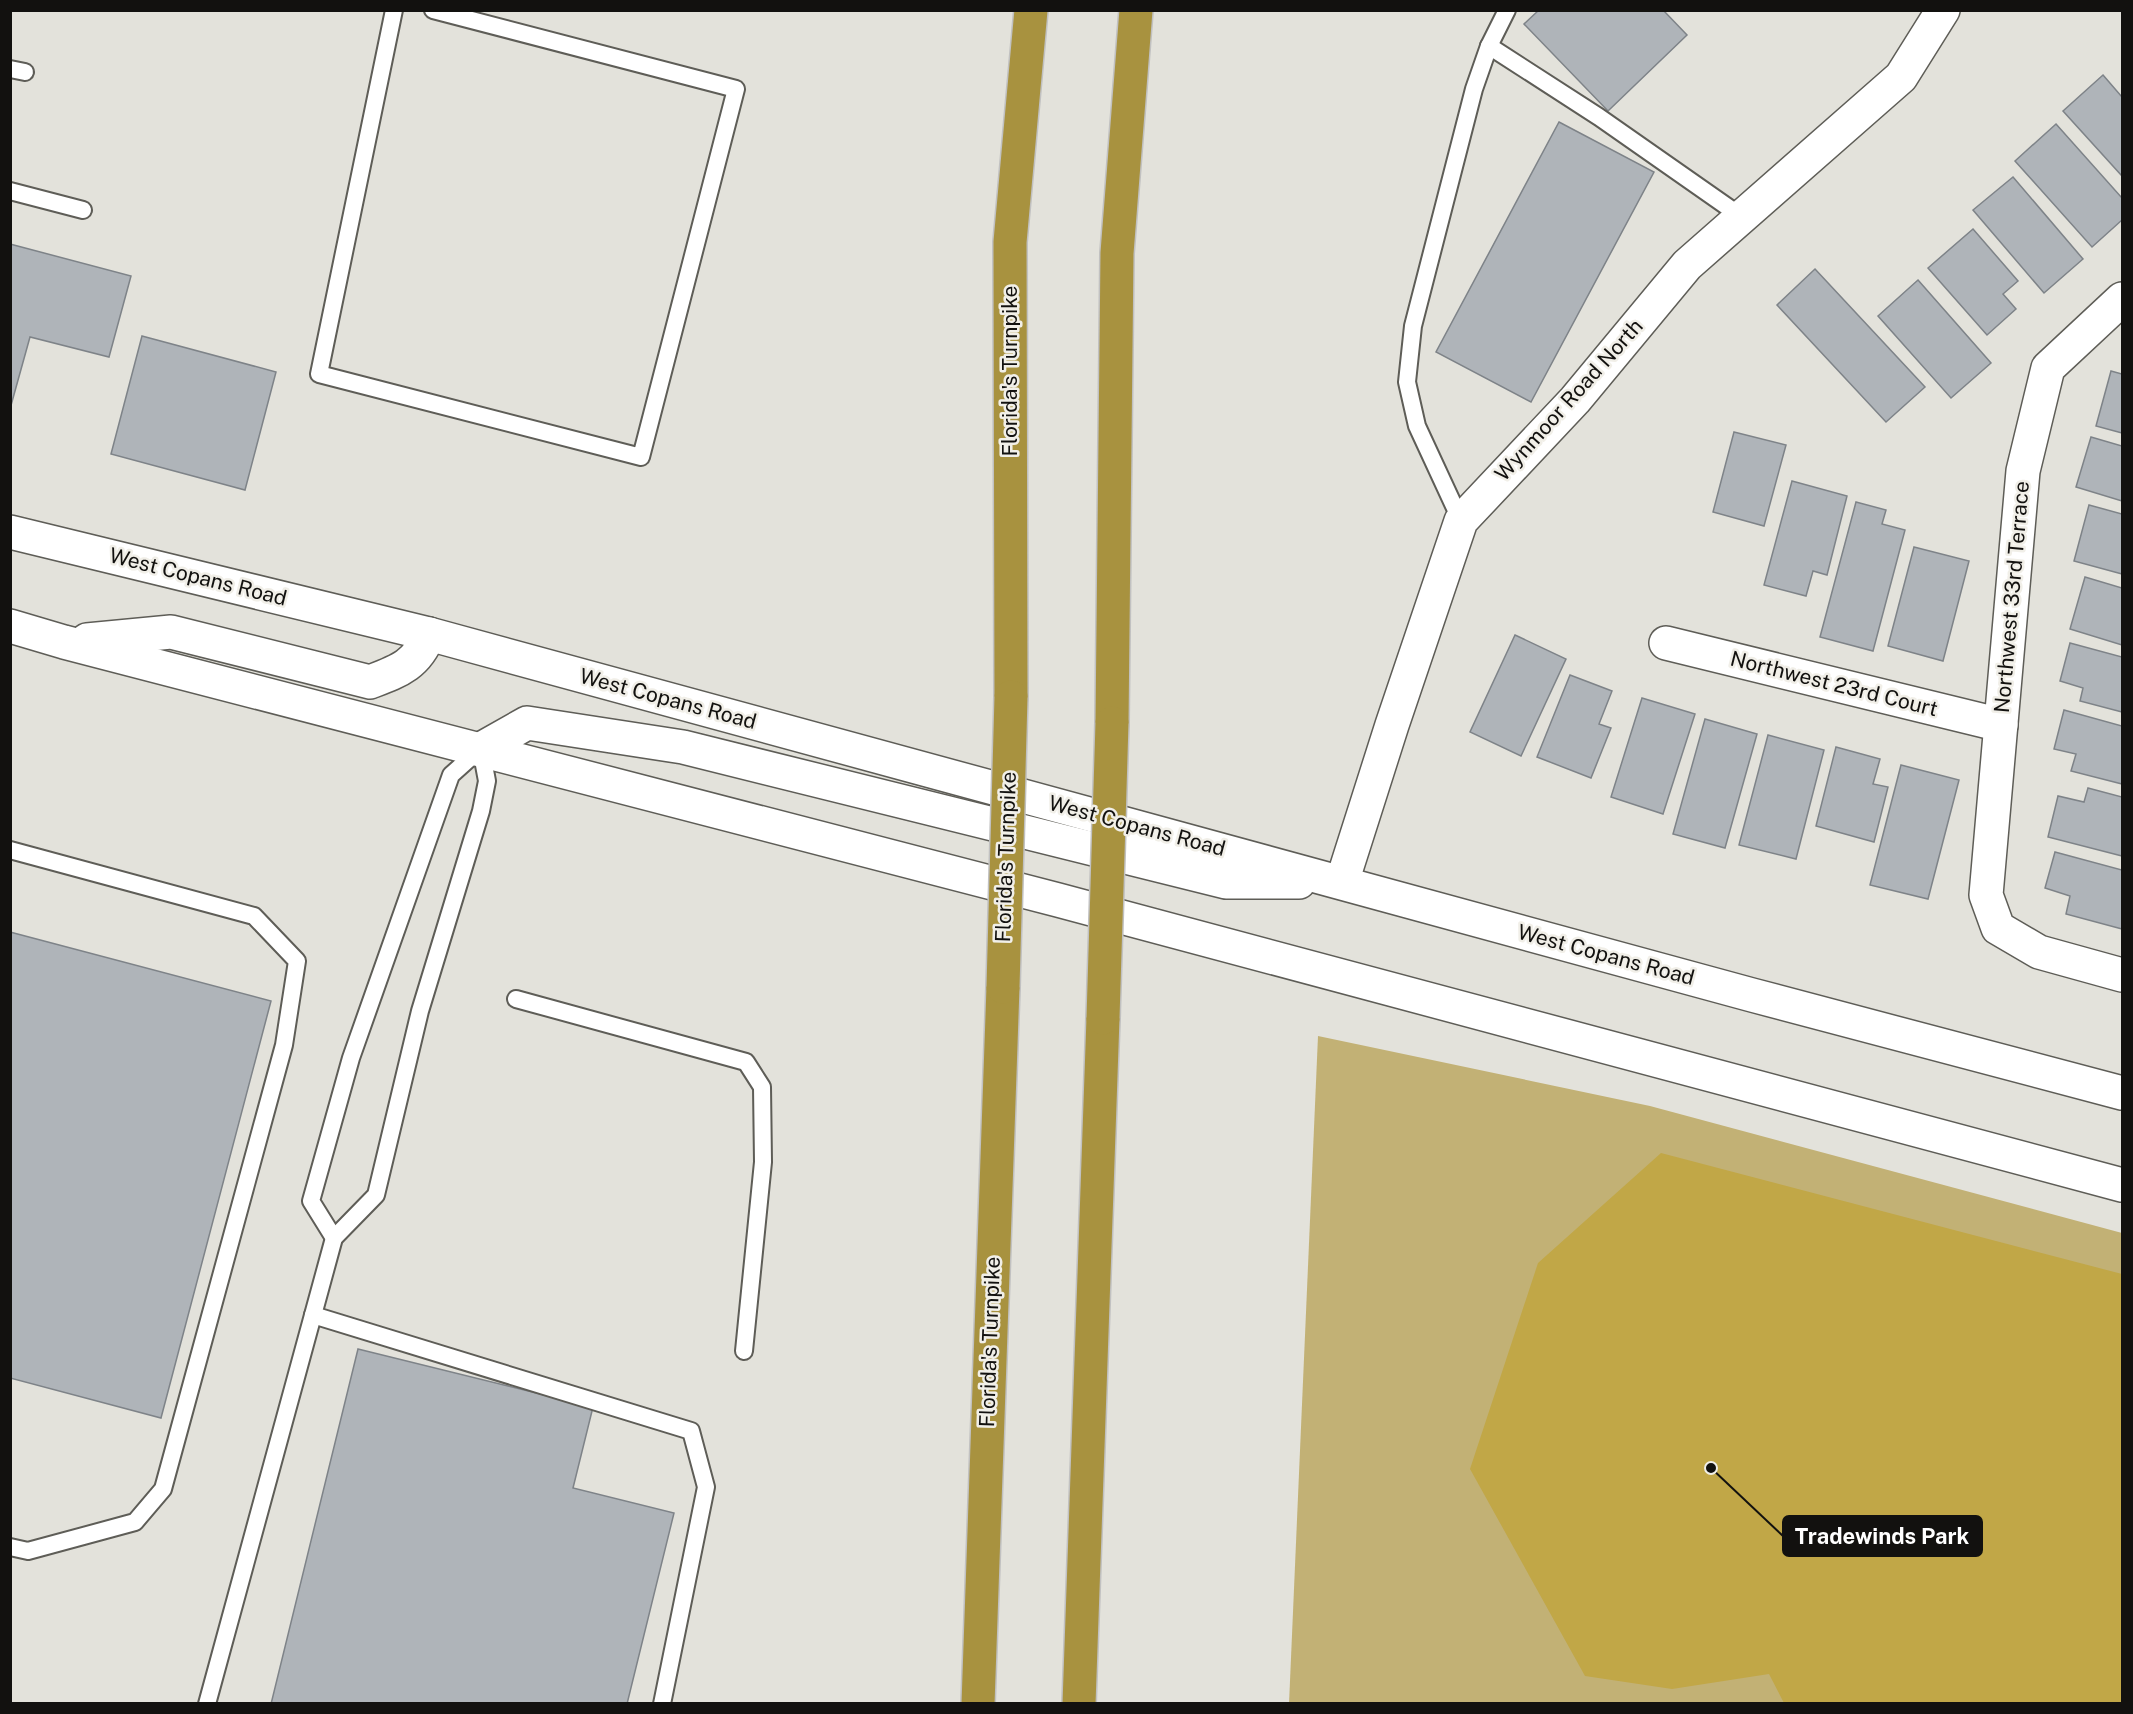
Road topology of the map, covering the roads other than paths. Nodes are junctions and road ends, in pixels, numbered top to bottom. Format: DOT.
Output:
graph roads {
  1 [pos="394,10"];
  2 [pos="433,10"];
  3 [pos="1031,10"];
  4 [pos="1136,10"];
  5 [pos="1507,10"];
  6 [pos="1943,10"];
  7 [pos="1489,46"];
  8 [pos="10,191"];
  9 [pos="83,210"];
  10 [pos="1742,217"];
  11 [pos="2122,298"];
  12 [pos="1461,521"];
  13 [pos="10,532"];
  14 [pos="10,626"];
  15 [pos="429,634"];
  16 [pos="64,642"];
  17 [pos="1666,643"];
  18 [pos="2001,725"];
  19 [pos="481,749"];
  20 [pos="10,850"];
  21 [pos="1342,882"];
  22 [pos="2122,975"];
  23 [pos="516,999"];
  24 [pos="2122,1093"];
  25 [pos="2122,1185"];
  26 [pos="334,1238"];
  27 [pos="313,1315"];
  28 [pos="744,1351"];
  29 [pos="10,1547"];
  30 [pos="207,1704"];
  31 [pos="662,1704"];
  32 [pos="978,1704"];
  33 [pos="1078,1704"];
  1 -- 2 [label="lane"];
  3 -- 32 [label="highway, Florida's Turnpike, bridge"];
  4 -- 33 [label="highway, bridge"];
  5 -- 7 [label="lane"];
  6 -- 10 [label="main road, Wynmoor Road North"];
  7 -- 10 [label="lane"];
  7 -- 12 [label="lane"];
  8 -- 9 [label="lane"];
  10 -- 12 [label="main road, Wynmoor Road North"];
  11 -- 18 [label="main road, Northwest 33rd Terrace"];
  12 -- 21 [label="main road, Wynmoor Road North"];
  13 -- 15 [label="main road, West Copans Road"];
  14 -- 16 [label="main road"];
  15 -- 16 [label="main road"];
  15 -- 21 [label="main road, West Copans Road"];
  16 -- 19 [label="main road"];
  17 -- 18 [label="main road, Northwest 23rd Court"];
  18 -- 22 [label="main road, Northwest 33rd Terrace"];
  19 -- 21 [label="main road"];
  19 -- 25 [label="main road"];
  19 -- 26 [label="lane"];
  19 -- 26 [label="lane"];
  20 -- 29 [label="lane"];
  21 -- 24 [label="main road, West Copans Road"];
  23 -- 28 [label="lane"];
  26 -- 27 [label="lane"];
  27 -- 30 [label="lane"];
  27 -- 31 [label="lane"];
}
